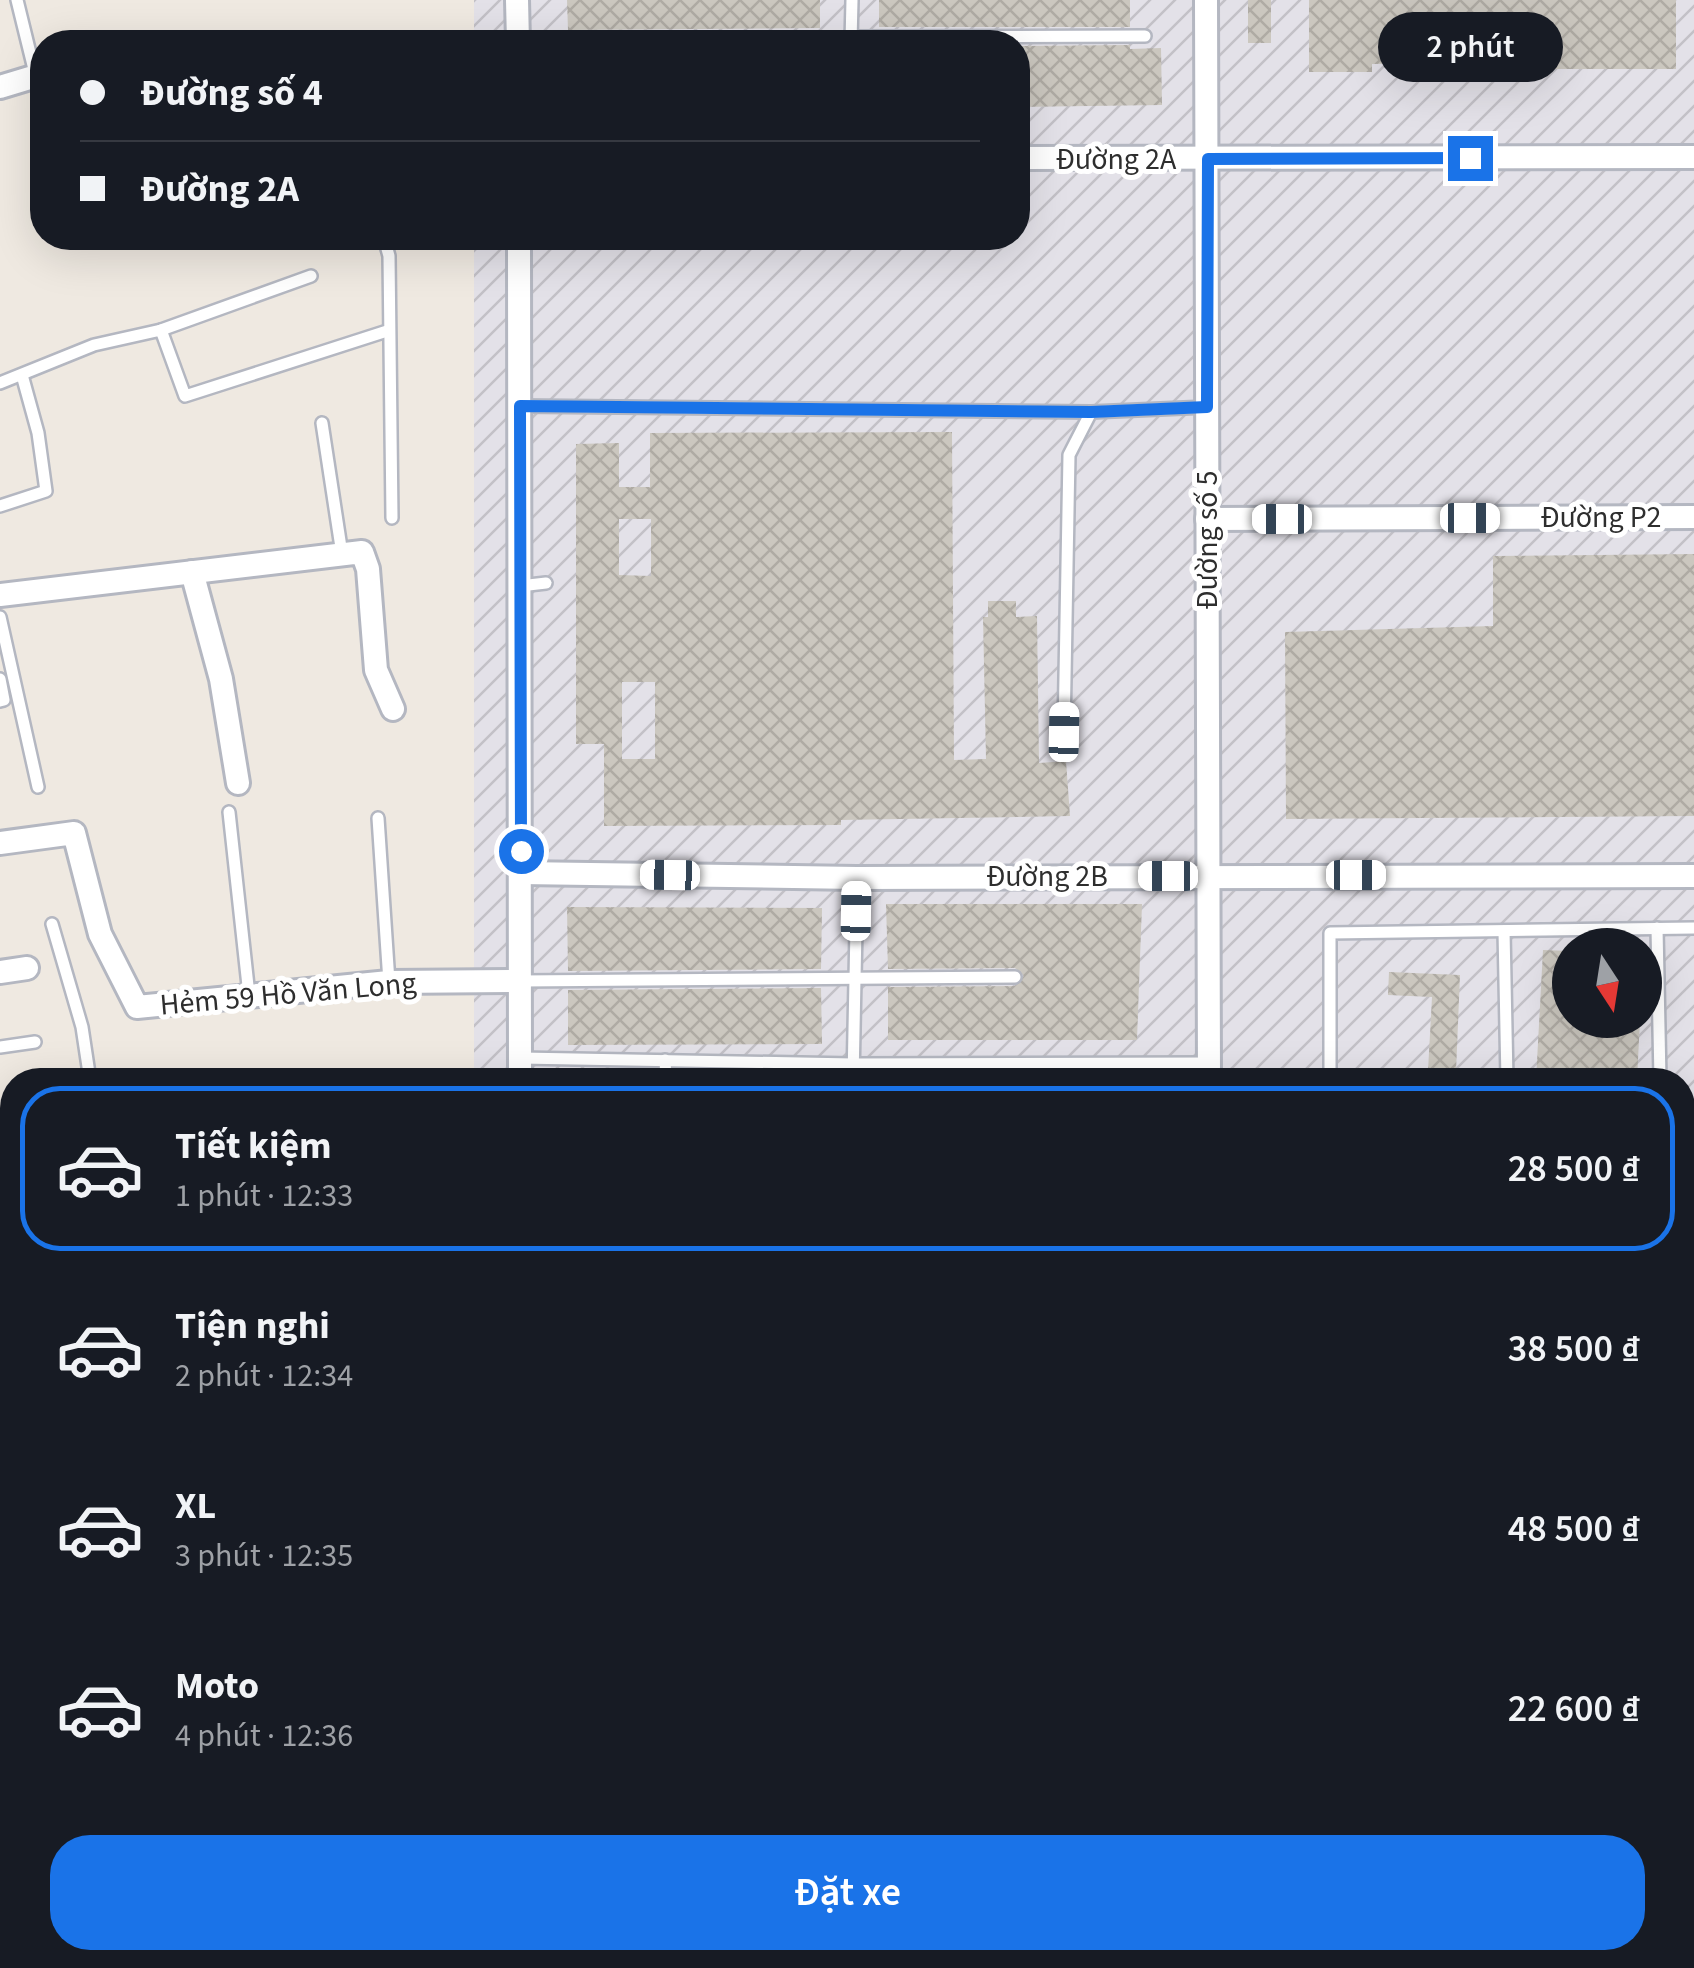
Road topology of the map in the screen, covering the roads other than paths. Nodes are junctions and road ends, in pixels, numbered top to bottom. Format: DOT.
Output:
graph roads {
  1 [pos="16,0"];
  2 [pos="517,0"];
  3 [pos="852,0"];
  4 [pos="1206,0"];
  5 [pos="518,30"];
  6 [pos="851,30"];
  7 [pos="1146,36"];
  8 [pos="1030,38"];
  9 [pos="30,63"];
  10 [pos="30,77"];
  11 [pos="0,87"];
  12 [pos="1694,157"];
  13 [pos="1030,158"];
  14 [pos="1208,159"];
  15 [pos="388,250"];
  16 [pos="520,250"];
  17 [pos="312,276"];
  18 [pos="161,330"];
  19 [pos="387,331"];
  20 [pos="22,375"];
  21 [pos="0,383"];
  22 [pos="520,406"];
  23 [pos="1207,407"];
  24 [pos="1091,412"];
  25 [pos="322,424"];
  26 [pos="0,506"];
  27 [pos="1694,517"];
  28 [pos="392,518"];
  29 [pos="1207,519"];
  30 [pos="342,554"];
  31 [pos="192,572"];
  32 [pos="546,582"];
  33 [pos="520,586"];
  34 [pos="0,594"];
  35 [pos="0,617"];
  36 [pos="0,679"];
  37 [pos="2,701"];
  38 [pos="393,709"];
  39 [pos="1064,732"];
  40 [pos="238,783"];
  41 [pos="38,787"];
  42 [pos="229,812"];
  43 [pos="378,818"];
  44 [pos="0,843"];
  45 [pos="521,873"];
  46 [pos="1206,875"];
  47 [pos="1694,876"];
  48 [pos="857,878"];
  49 [pos="52,924"];
  50 [pos="1662,928"];
  51 [pos="1694,928"];
  52 [pos="1552,930"];
  53 [pos="1504,931"];
  54 [pos="27,968"];
  55 [pos="0,972"];
  56 [pos="1015,977"];
  57 [pos="855,978"];
  58 [pos="521,981"];
  59 [pos="390,982"];
  60 [pos="249,995"];
  61 [pos="1659,1038"];
  62 [pos="35,1042"];
  63 [pos="0,1047"];
  64 [pos="666,1060"];
  65 [pos="853,1064"];
  66 [pos="88,1068"];
  67 [pos="520,1068"];
  68 [pos="536,1068"];
  69 [pos="666,1068"];
  70 [pos="853,1068"];
  71 [pos="1056,1068"];
  72 [pos="1209,1068"];
  73 [pos="1330,1068"];
  74 [pos="1508,1068"];
  75 [pos="1660,1068"];
  1 -- 9 [label="lane"];
  2 -- 5 [label="street"];
  3 -- 6 [label="lane"];
  4 -- 14 [label="street, Đường số 5"];
  7 -- 8 [label="lane"];
  10 -- 11 [label="street"];
  12 -- 14 [label="street, Đường 2A"];
  13 -- 14 [label="street, Đường 2A"];
  14 -- 23 [label="street, Đường số 5"];
  15 -- 19 [label="lane"];
  16 -- 22 [label="street"];
  17 -- 18 [label="lane"];
  18 -- 19 [label="lane"];
  18 -- 20 [label="lane"];
  19 -- 28 [label="lane"];
  20 -- 21 [label="lane"];
  20 -- 26 [label="lane"];
  22 -- 24 [label="lane"];
  22 -- 33 [label="street"];
  23 -- 24 [label="lane"];
  23 -- 29 [label="street, Đường số 5"];
  24 -- 39 [label="lane"];
  25 -- 30 [label="lane"];
  27 -- 29 [label="street, Đường P2"];
  29 -- 46 [label="street, Đường số 5"];
  30 -- 31 [label="street"];
  30 -- 38 [label="street"];
  31 -- 34 [label="street"];
  31 -- 40 [label="street"];
  32 -- 33 [label="lane"];
  33 -- 45 [label="street"];
  35 -- 41 [label="lane"];
  36 -- 37 [label="lane"];
  42 -- 60 [label="lane"];
  43 -- 59 [label="lane"];
  44 -- 60 [label="street, Hẻm 59 Hồ Văn Long"];
  45 -- 48 [label="street, Đường 2B"];
  45 -- 58 [label="street"];
  46 -- 47 [label="street, Đường 2B"];
  46 -- 48 [label="street, Đường 2B"];
  46 -- 72 [label="street, Đường số 5"];
  48 -- 57 [label="lane"];
  49 -- 66 [label="lane"];
  50 -- 51 [label="lane"];
  52 -- 53 [label="lane"];
  53 -- 73 [label="lane"];
  53 -- 74 [label="lane"];
  54 -- 55 [label="street"];
  56 -- 57 [label="lane"];
  57 -- 58 [label="lane"];
  57 -- 65 [label="lane"];
  58 -- 59 [label="street, Hẻm 59 Hồ Văn Long"];
  58 -- 67 [label="street"];
  59 -- 60 [label="street, Hẻm 59 Hồ Văn Long"];
  61 -- 75 [label="lane"];
  62 -- 63 [label="lane"];
  64 -- 65 [label="lane"];
  64 -- 68 [label="lane"];
  64 -- 69 [label="lane"];
  65 -- 70 [label="lane"];
  65 -- 71 [label="lane"];
}
